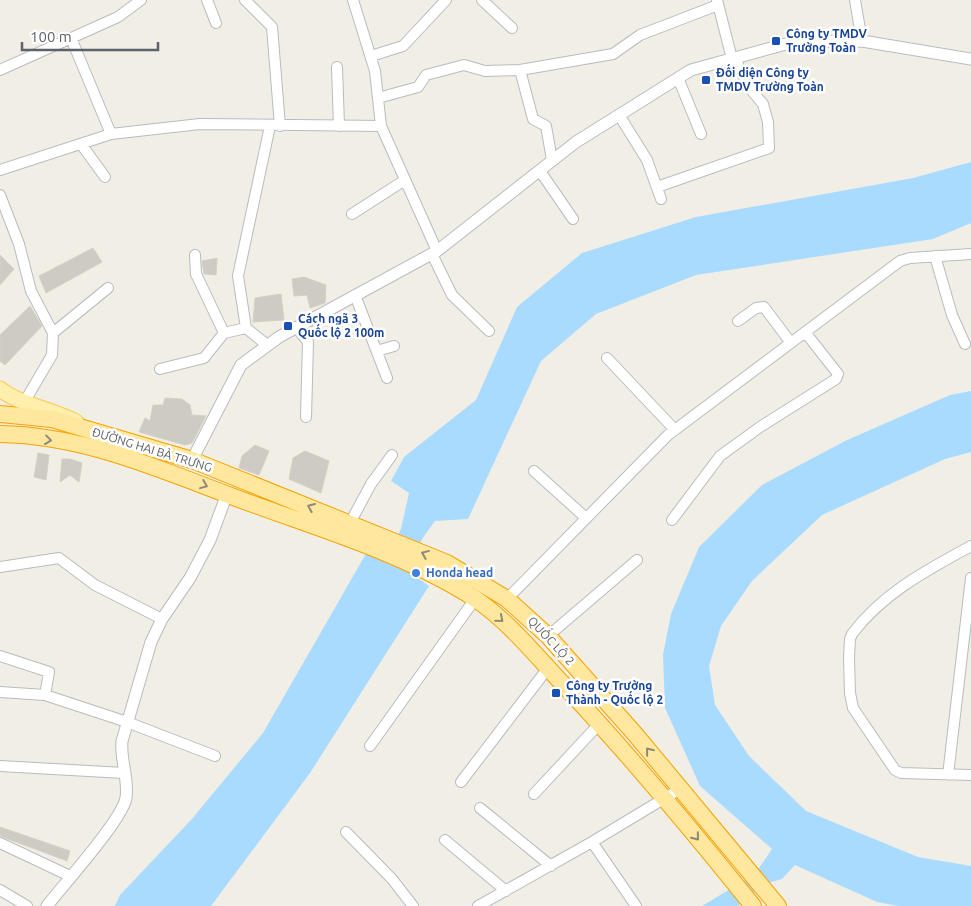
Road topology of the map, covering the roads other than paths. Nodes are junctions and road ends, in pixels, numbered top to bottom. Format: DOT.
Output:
graph roads {
  1 [pos="141,0"];
  2 [pos="207,0"];
  3 [pos="245,0"];
  4 [pos="353,0"];
  5 [pos="446,0"];
  6 [pos="482,0"];
  7 [pos="855,0"];
  8 [pos="718,2"];
  9 [pos="216,23"];
  10 [pos="512,28"];
  11 [pos="71,38"];
  12 [pos="862,41"];
  13 [pos="371,56"];
  14 [pos="734,58"];
  15 [pos="971,59"];
  16 [pos="336,67"];
  17 [pos="0,70"];
  18 [pos="520,70"];
  19 [pos="678,78"];
  20 [pos="378,98"];
  21 [pos="619,115"];
  22 [pos="275,126"];
  23 [pos="339,126"];
  24 [pos="381,126"];
  25 [pos="111,134"];
  26 [pos="701,134"];
  27 [pos="81,144"];
  28 [pos="552,160"];
  29 [pos="0,170"];
  30 [pos="540,170"];
  31 [pos="105,177"];
  32 [pos="405,180"];
  33 [pos="657,187"];
  34 [pos="0,195"];
  35 [pos="661,198"];
  36 [pos="352,214"];
  37 [pos="573,219"];
  38 [pos="434,252"];
  39 [pos="971,254"];
  40 [pos="195,255"];
  41 [pos="935,256"];
  42 [pos="108,288"];
  43 [pos="355,295"];
  44 [pos="738,321"];
  45 [pos="296,327"];
  46 [pos="246,328"];
  47 [pos="489,330"];
  48 [pos="805,332"];
  49 [pos="224,333"];
  50 [pos="53,334"];
  51 [pos="791,343"];
  52 [pos="965,344"];
  53 [pos="267,345"];
  54 [pos="394,346"];
  55 [pos="377,351"];
  56 [pos="607,358"];
  57 [pos="160,369"];
  58 [pos="387,378"];
  59 [pos="5,393"];
  60 [pos="25,401"];
  61 [pos="3,413"];
  62 [pos="306,417"];
  63 [pos="675,430"];
  64 [pos="98,433"];
  65 [pos="2,434"];
  66 [pos="392,455"];
  67 [pos="192,460"];
  68 [pos="534,471"];
  69 [pos="227,494"];
  70 [pos="586,518"];
  71 [pos="672,520"];
  72 [pos="351,530"];
  73 [pos="971,546"];
  74 [pos="637,560"];
  75 [pos="0,567"];
  76 [pos="971,578"];
  77 [pos="475,599"];
  78 [pos="507,599"];
  79 [pos="162,619"];
  80 [pos="548,636"];
  81 [pos="0,656"];
  82 [pos="548,668"];
  83 [pos="0,692"];
  84 [pos="45,695"];
  85 [pos="127,722"];
  86 [pos="600,723"];
  87 [pos="370,746"];
  88 [pos="216,756"];
  89 [pos="0,766"];
  90 [pos="124,773"];
  91 [pos="948,775"];
  92 [pos="971,775"];
  93 [pos="461,782"];
  94 [pos="680,789"];
  95 [pos="534,794"];
  96 [pos="665,799"];
  97 [pos="480,808"];
  98 [pos="346,832"];
  99 [pos="445,840"];
  100 [pos="592,842"];
  101 [pos="0,843"];
  102 [pos="551,866"];
  103 [pos="70,876"];
  104 [pos="0,890"];
  105 [pos="506,891"];
  106 [pos="752,904"];
  107 [pos="27,906"];
  108 [pos="47,906"];
  109 [pos="413,906"];
  110 [pos="478,906"];
  111 [pos="636,906"];
  112 [pos="778,906"];
  1 -- 11 [label="street"];
  2 -- 9 [label="street"];
  3 -- 22 [label="street"];
  4 -- 13 [label="street"];
  5 -- 13 [label="street"];
  6 -- 10 [label="street"];
  7 -- 12 [label="street"];
  8 -- 14 [label="street"];
  8 -- 18 [label="street"];
  11 -- 17 [label="street"];
  11 -- 25 [label="street"];
  12 -- 14 [label="street"];
  12 -- 15 [label="street"];
  13 -- 20 [label="street"];
  14 -- 19 [label="street"];
  14 -- 33 [label="street"];
  16 -- 23 [label="street"];
  18 -- 20 [label="street"];
  18 -- 28 [label="street"];
  19 -- 21 [label="street"];
  19 -- 26 [label="street"];
  20 -- 24 [label="street"];
  21 -- 28 [label="street"];
  21 -- 33 [label="street"];
  22 -- 23 [label="street"];
  22 -- 25 [label="street"];
  22 -- 46 [label="street"];
  23 -- 24 [label="street"];
  24 -- 32 [label="street"];
  25 -- 27 [label="street"];
  27 -- 29 [label="street"];
  27 -- 31 [label="street"];
  28 -- 30 [label="street"];
  30 -- 37 [label="street"];
  30 -- 38 [label="street"];
  32 -- 36 [label="street"];
  32 -- 38 [label="street"];
  33 -- 35 [label="street"];
  34 -- 50 [label="street"];
  38 -- 43 [label="street"];
  38 -- 47 [label="street"];
  39 -- 41 [label="street"];
  40 -- 49 [label="street"];
  41 -- 48 [label="street"];
  41 -- 52 [label="street"];
  42 -- 50 [label="street"];
  43 -- 45 [label="street"];
  43 -- 55 [label="street"];
  44 -- 51 [label="street"];
  45 -- 53 [label="street"];
  45 -- 62 [label="street"];
  46 -- 49 [label="street"];
  46 -- 53 [label="street"];
  48 -- 51 [label="street"];
  48 -- 71 [label="street"];
  49 -- 57 [label="street"];
  50 -- 60 [label="street"];
  51 -- 63 [label="street"];
  53 -- 67 [label="street"];
  54 -- 55 [label="street"];
  55 -- 58 [label="street"];
  56 -- 63 [label="street"];
  59 -- 60 [label="main road"];
  59 -- 61 [label="main road"];
  60 -- 64 [label="main road"];
  61 -- 64 [label="highway, ĐƯỜNG HAI BÀ TRƯNG"];
  61 -- 65 [label="main road"];
  63 -- 70 [label="street"];
  64 -- 67 [label="highway, ĐƯỜNG HAI BÀ TRƯNG"];
  65 -- 69 [label="highway, ĐƯỜNG HAI BÀ TRƯNG, one-way"];
  66 -- 72 [label="street"];
  72 -- 67 [label="highway, ĐƯỜNG HAI BÀ TRƯNG, one-way"];
  68 -- 70 [label="street"];
  69 -- 72 [label="highway, ĐƯỜNG HAI BÀ TRƯNG"];
  69 -- 79 [label="street"];
  70 -- 78 [label="street"];
  72 -- 77 [label="highway, QUỐC LỘ 2"];
  78 -- 72 [label="highway, QUỐC LỘ 2, one-way"];
  73 -- 91 [label="street"];
  74 -- 80 [label="street"];
  75 -- 79 [label="street"];
  76 -- 91 [label="street"];
  77 -- 82 [label="highway, QUỐC LỘ 2, one-way"];
  77 -- 87 [label="street"];
  78 -- 80 [label="highway, QUỐC LỘ 2"];
  79 -- 85 [label="street"];
  94 -- 80 [label="highway, QUỐC LỘ 2, one-way"];
  81 -- 84 [label="street"];
  82 -- 86 [label="highway, QUỐC LỘ 2"];
  82 -- 93 [label="street"];
  83 -- 84 [label="street"];
  84 -- 85 [label="street"];
  85 -- 88 [label="street"];
  85 -- 90 [label="street"];
  86 -- 95 [label="street"];
  86 -- 96 [label="highway, QUỐC LỘ 2"];
  89 -- 90 [label="street"];
  90 -- 103 [label="street"];
  91 -- 92 [label="street"];
  94 -- 96 [label="street"];
  94 -- 112 [label="highway, QUỐC LỘ 2"];
  96 -- 100 [label="street"];
  96 -- 106 [label="highway, QUỐC LỘ 2, one-way"];
  97 -- 102 [label="street"];
  98 -- 109 [label="street"];
  99 -- 105 [label="street"];
  100 -- 102 [label="street"];
  100 -- 111 [label="street"];
  101 -- 103 [label="street"];
  102 -- 105 [label="street"];
  103 -- 108 [label="street"];
  104 -- 107 [label="street"];
  105 -- 110 [label="street"];
}
